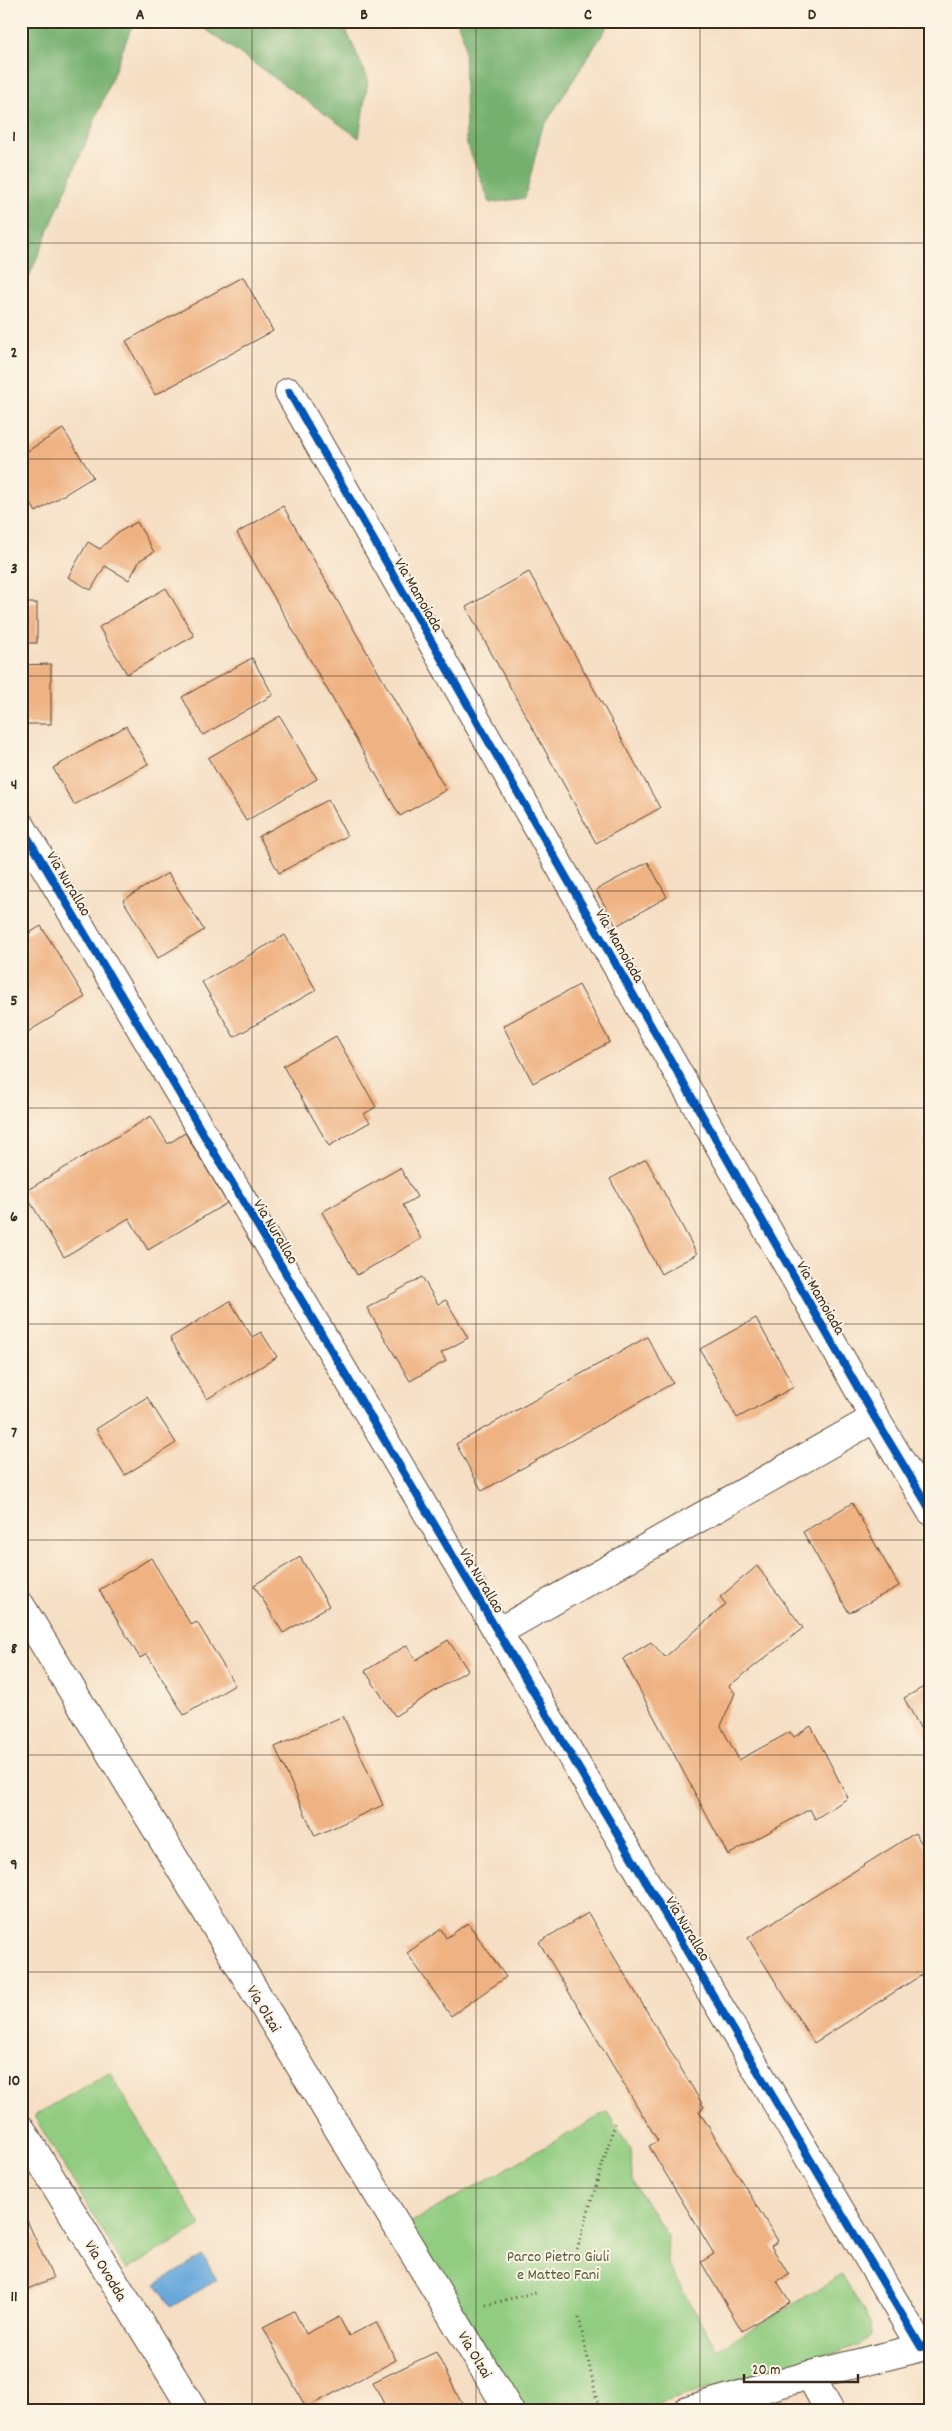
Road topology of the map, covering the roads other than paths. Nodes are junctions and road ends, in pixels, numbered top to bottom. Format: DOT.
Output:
graph roads {
  1 [pos="289,392"];
  2 [pos="21,826"];
  3 [pos="874,1418"];
  4 [pos="931,1511"];
  5 [pos="21,1606"];
  6 [pos="498,1632"];
  7 [pos="21,2130"];
  8 [pos="926,2346"];
  9 [pos="810,2375"];
  10 [pos="193,2410"];
  11 [pos="510,2410"];
  12 [pos="688,2410"];
  13 [pos="829,2410"];
  1 -- 3 [label="street, Via Mamoiada"];
  2 -- 6 [label="street, Via Nurallao"];
  3 -- 4 [label="street, Via Mamoiada"];
  3 -- 6 [label="street"];
  5 -- 11 [label="street, Via Olzai"];
  6 -- 8 [label="street, Via Nurallao"];
  7 -- 10 [label="street, Via Ovodda"];
  8 -- 9 [label="street"];
  9 -- 12 [label="street"];
  9 -- 13 [label="street"];
}
